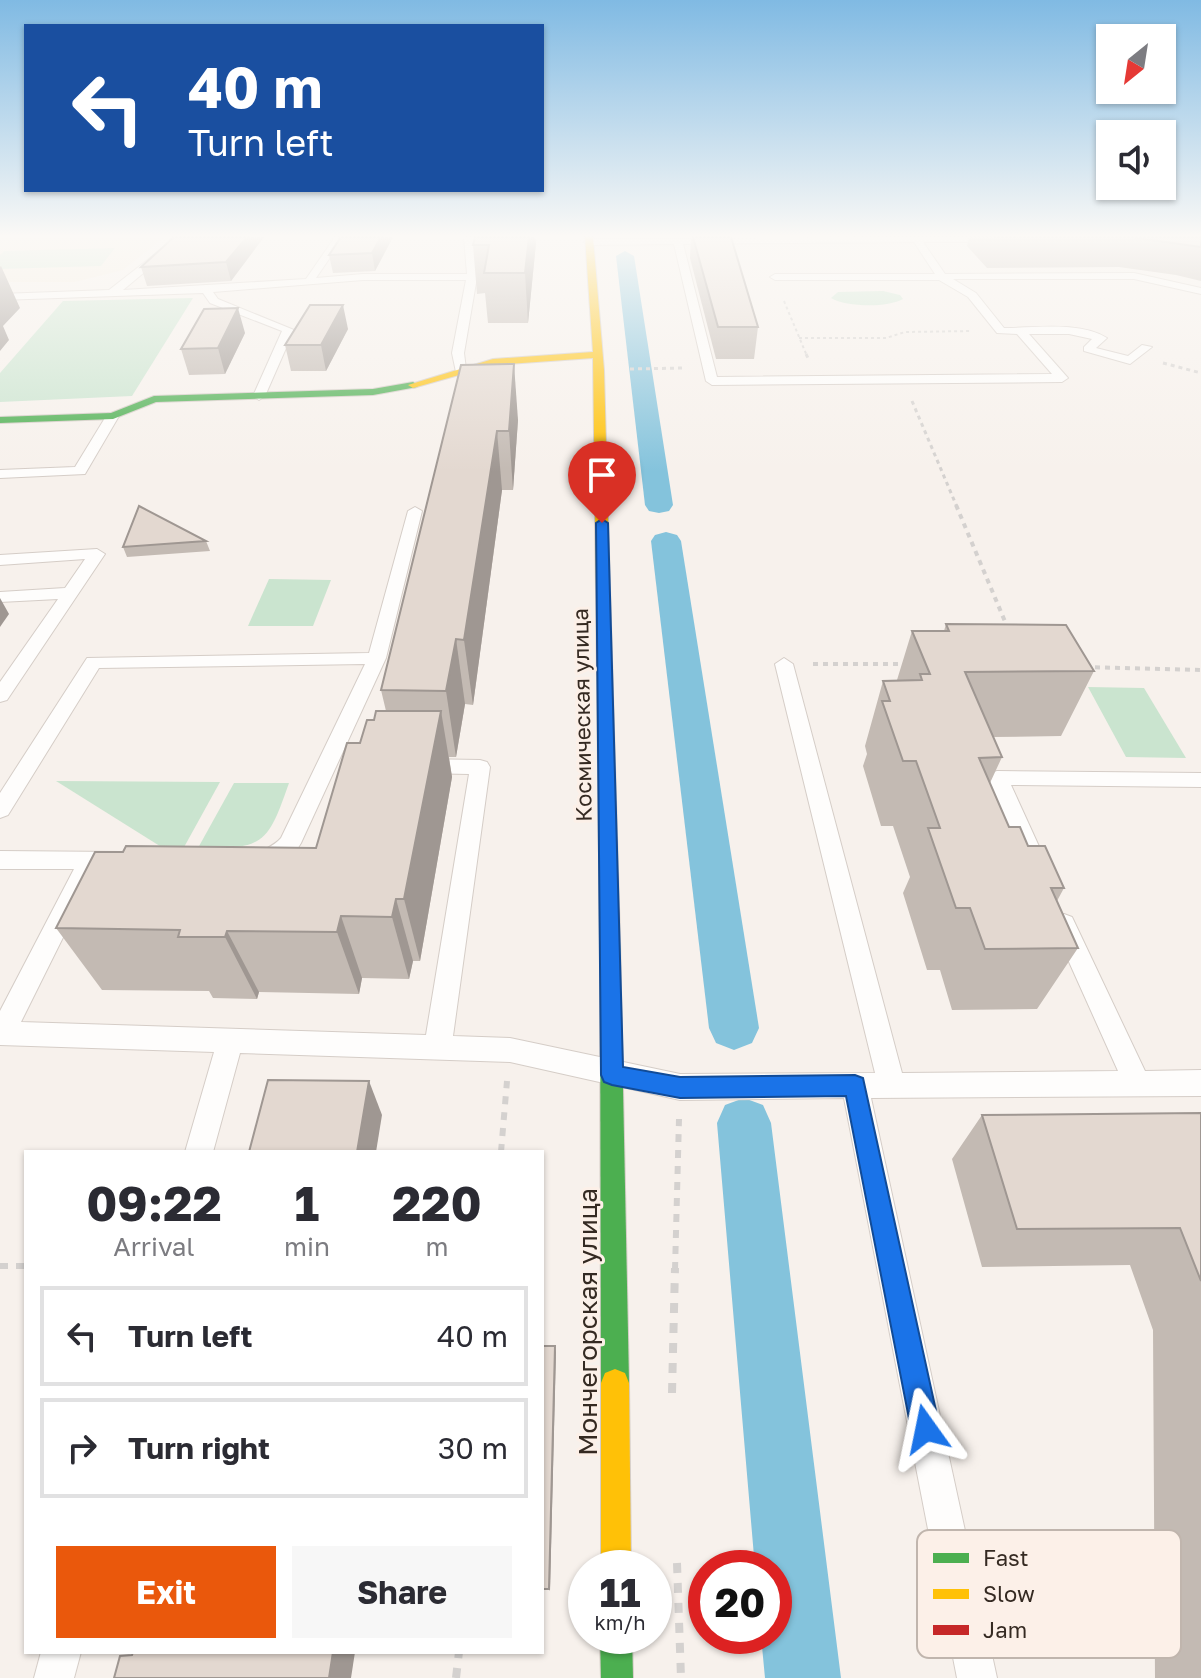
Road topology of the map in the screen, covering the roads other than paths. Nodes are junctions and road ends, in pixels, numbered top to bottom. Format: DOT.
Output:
graph roads {
  1 [pos="251,315"];
  2 [pos="465,315"];
  3 [pos="595,315"];
  4 [pos="696,315"];
  5 [pos="988,315"];
  6 [pos="1020,331"];
  7 [pos="1146,347"];
  8 [pos="598,355"];
  9 [pos="460,369"];
  10 [pos="259,396"];
  11 [pos="113,416"];
  12 [pos="0,420"];
  13 [pos="0,474"];
  14 [pos="415,511"];
  15 [pos="0,560"];
  16 [pos="70,593"];
  17 [pos="0,597"];
  18 [pos="377,658"];
  19 [pos="784,664"];
  20 [pos="0,696"];
  21 [pos="327,765"];
  22 [pos="357,765"];
  23 [pos="403,766"];
  24 [pos="1201,780"];
  25 [pos="0,810"];
  26 [pos="0,860"];
  27 [pos="90,861"];
  28 [pos="136,861"];
  29 [pos="242,862"];
  30 [pos="1041,875"];
  31 [pos="1054,903"];
  32 [pos="1,1033"];
  33 [pos="230,1042"];
  34 [pos="438,1046"];
  35 [pos="612,1075"];
  36 [pos="1201,1083"];
  37 [pos="1137,1084"];
  38 [pos="855,1086"];
  39 [pos="892,1086"];
  40 [pos="200,1150"];
  41 [pos="946,1530"];
  42 [pos="616,1550"];
  43 [pos="60,1654"];
  44 [pos="616,1654"];
  45 [pos="973,1658"];
  46 [pos="54,1678"];
  47 [pos="617,1678"];
  48 [pos="977,1678"];
  1 -- 10 [label="lane"];
  2 -- 9 [label="lane"];
  3 -- 8 [label="street, Космическая улица"];
  4 -- 6 [label="lane"];
  5 -- 6 [label="lane"];
  6 -- 7 [label="lane"];
  8 -- 9 [label="street"];
  8 -- 35 [label="street, Космическая улица"];
  9 -- 10 [label="street"];
  10 -- 11 [label="street"];
  11 -- 12 [label="street"];
  11 -- 13 [label="lane"];
  14 -- 18 [label="lane"];
  15 -- 16 [label="lane"];
  16 -- 17 [label="lane"];
  16 -- 20 [label="lane"];
  18 -- 21 [label="lane"];
  18 -- 25 [label="lane"];
  19 -- 39 [label="lane"];
  21 -- 22 [label="lane"];
  21 -- 29 [label="lane"];
  23 -- 34 [label="lane"];
  24 -- 30 [label="lane"];
  26 -- 27 [label="lane"];
  27 -- 28 [label="lane"];
  27 -- 32 [label="lane"];
  31 -- 37 [label="lane"];
  32 -- 33 [label="lane"];
  33 -- 34 [label="lane"];
  33 -- 40 [label="lane"];
  34 -- 35 [label="lane"];
  35 -- 38 [label="lane"];
  35 -- 42 [label="street, Мончегорская улица"];
  36 -- 37 [label="lane"];
  37 -- 39 [label="lane"];
  38 -- 39 [label="lane"];
  38 -- 41 [label="lane"];
  43 -- 46 [label="lane"];
  44 -- 47 [label="street"];
  45 -- 48 [label="lane"];
}
